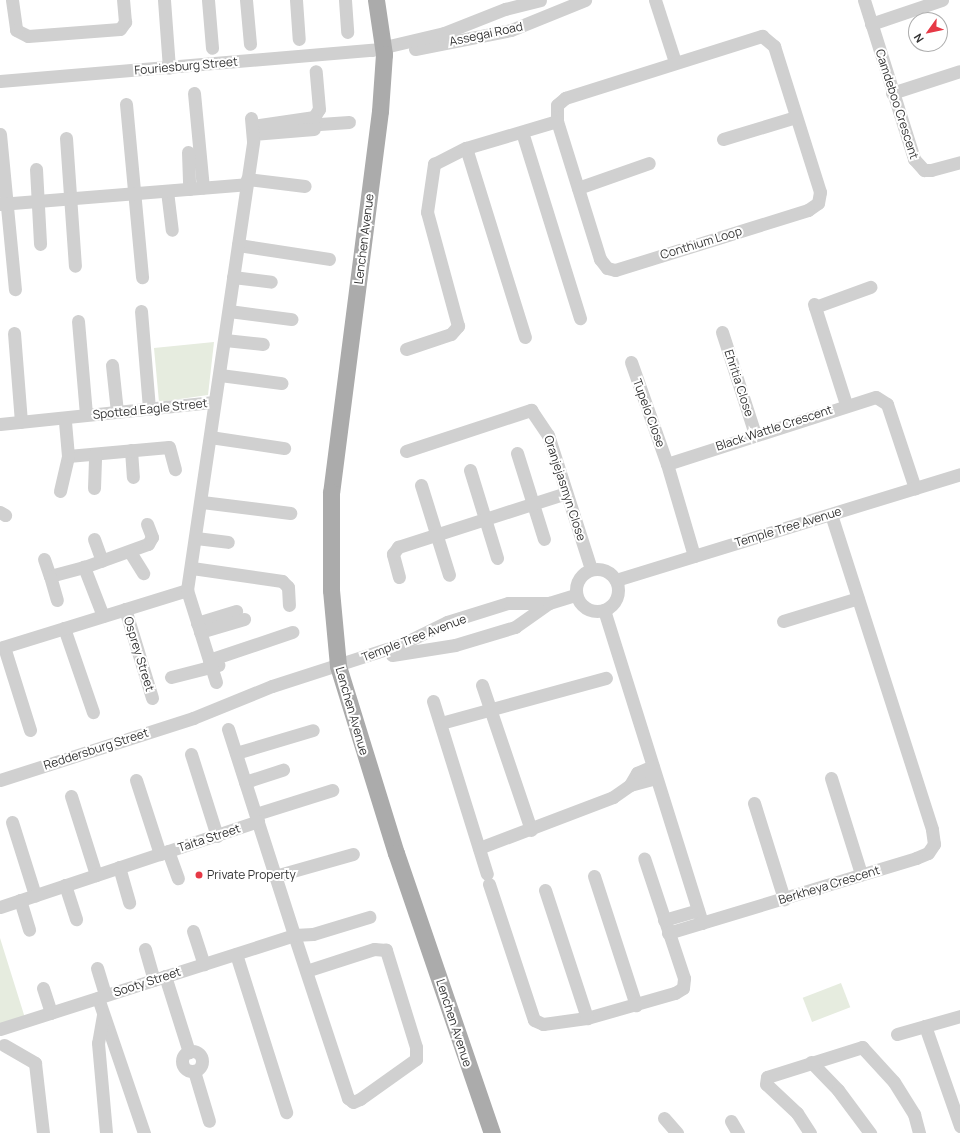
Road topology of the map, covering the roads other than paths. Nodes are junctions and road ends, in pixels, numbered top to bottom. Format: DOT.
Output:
graph roads {
  1 [pos="12,0"];
  2 [pos="123,0"];
  3 [pos="164,0"];
  4 [pos="208,0"];
  5 [pos="246,0"];
  6 [pos="296,0"];
  7 [pos="345,0"];
  8 [pos="376,0"];
  9 [pos="540,0"];
  10 [pos="585,0"];
  11 [pos="655,0"];
  12 [pos="864,0"];
  13 [pos="942,0"];
  14 [pos="505,9"];
  15 [pos="871,24"];
  16 [pos="511,30"];
  17 [pos="347,32"];
  18 [pos="299,39"];
  19 [pos="250,44"];
  20 [pos="212,48"];
  21 [pos="380,50"];
  22 [pos="675,62"];
  23 [pos="169,68"];
  24 [pos="316,71"];
  25 [pos="960,71"];
  26 [pos="0,81"];
  27 [pos="892,93"];
  28 [pos="191,94"];
  29 [pos="126,104"];
  30 [pos="796,117"];
  31 [pos="558,121"];
  32 [pos="349,122"];
  33 [pos="252,127"];
  34 [pos="326,128"];
  35 [pos="522,132"];
  36 [pos="0,134"];
  37 [pos="66,138"];
  38 [pos="723,139"];
  39 [pos="466,148"];
  40 [pos="188,152"];
  41 [pos="960,162"];
  42 [pos="649,163"];
  43 [pos="36,169"];
  44 [pos="246,181"];
  45 [pos="306,186"];
  46 [pos="196,188"];
  47 [pos="578,188"];
  48 [pos="167,190"];
  49 [pos="134,193"];
  50 [pos="70,199"];
  51 [pos="37,201"];
  52 [pos="3,204"];
  53 [pos="172,230"];
  54 [pos="40,244"];
  55 [pos="238,245"];
  56 [pos="329,259"];
  57 [pos="74,266"];
  58 [pos="142,277"];
  59 [pos="233,277"];
  60 [pos="271,282"];
  61 [pos="870,288"];
  62 [pos="15,289"];
  63 [pos="141,311"];
  64 [pos="229,311"];
  65 [pos="580,318"];
  66 [pos="291,319"];
  67 [pos="78,321"];
  68 [pos="722,332"];
  69 [pos="14,333"];
  70 [pos="525,336"];
  71 [pos="224,340"];
  72 [pos="263,344"];
  73 [pos="406,349"];
  74 [pos="630,362"];
  75 [pos="112,365"];
  76 [pos="76,371"];
  77 [pos="220,378"];
  78 [pos="281,383"];
  79 [pos="263,387"];
  80 [pos="214,402"];
  81 [pos="846,404"];
  82 [pos="149,409"];
  83 [pos="116,412"];
  84 [pos="83,416"];
  85 [pos="65,418"];
  86 [pos="21,422"];
  87 [pos="0,424"];
  88 [pos="755,434"];
  89 [pos="210,437"];
  90 [pos="284,448"];
  91 [pos="131,450"];
  92 [pos="406,451"];
  93 [pos="517,453"];
  94 [pos="95,454"];
  95 [pos="68,456"];
  96 [pos="667,464"];
  97 [pos="175,469"];
  98 [pos="470,470"];
  99 [pos="960,474"];
  100 [pos="133,477"];
  101 [pos="421,485"];
  102 [pos="94,488"];
  103 [pos="915,488"];
  104 [pos="60,491"];
  105 [pos="566,493"];
  106 [pos="201,504"];
  107 [pos="533,504"];
  108 [pos="286,515"];
  109 [pos="831,515"];
  110 [pos="485,520"];
  111 [pos="147,524"];
  112 [pos="437,535"];
  113 [pos="196,538"];
  114 [pos="94,539"];
  115 [pos="544,539"];
  116 [pos="228,542"];
  117 [pos="130,552"];
  118 [pos="694,556"];
  119 [pos="497,558"];
  120 [pos="44,559"];
  121 [pos="102,561"];
  122 [pos="192,566"];
  123 [pos="84,567"];
  124 [pos="591,569"];
  125 [pos="143,573"];
  126 [pos="259,574"];
  127 [pos="449,575"];
  128 [pos="50,576"];
  129 [pos="399,577"];
  130 [pos="616,580"];
  131 [pos="187,590"];
  132 [pos="576,594"];
  133 [pos="858,598"];
  134 [pos="57,600"];
  135 [pos="549,603"];
  136 [pos="289,606"];
  137 [pos="126,609"];
  138 [pos="493,609"];
  139 [pos="604,610"];
  140 [pos="240,615"];
  141 [pos="103,616"];
  142 [pos="465,617"];
  143 [pos="783,621"];
  144 [pos="64,628"];
  145 [pos="198,628"];
  146 [pos="501,630"];
  147 [pos="292,632"];
  148 [pos="472,639"];
  149 [pos="2,648"];
  150 [pos="247,656"];
  151 [pos="210,664"];
  152 [pos="344,668"];
  153 [pos="171,677"];
  154 [pos="606,678"];
  155 [pos="216,682"];
  156 [pos="482,685"];
  157 [pos="152,698"];
  158 [pos="433,701"];
  159 [pos="489,707"];
  160 [pos="93,712"];
  161 [pos="441,723"];
  162 [pos="228,729"];
  163 [pos="30,730"];
  164 [pos="313,730"];
  165 [pos="236,753"];
  166 [pos="190,754"];
  167 [pos="283,770"];
  168 [pos="655,772"];
  169 [pos="831,778"];
  170 [pos="0,780"];
  171 [pos="136,780"];
  172 [pos="245,782"];
  173 [pos="332,790"];
  174 [pos="71,796"];
  175 [pos="754,803"];
  176 [pos="257,818"];
  177 [pos="12,822"];
  178 [pos="531,830"];
  179 [pos="217,836"];
  180 [pos="479,848"];
  181 [pos="164,853"];
  182 [pos="353,854"];
  183 [pos="644,858"];
  184 [pos="119,867"];
  185 [pos="861,874"];
  186 [pos="96,875"];
  187 [pos="275,876"];
  188 [pos="594,876"];
  189 [pos="178,878"];
  190 [pos="65,885"];
  191 [pos="545,890"];
  192 [pos="35,895"];
  193 [pos="784,899"];
  194 [pos="20,900"];
  195 [pos="129,903"];
  196 [pos="0,907"];
  197 [pos="369,916"];
  198 [pos="700,916"];
  199 [pos="76,919"];
  200 [pos="664,920"];
  201 [pos="29,930"];
  202 [pos="193,931"];
  203 [pos="668,933"];
  204 [pos="294,935"];
  205 [pos="145,949"];
  206 [pos="236,954"];
  207 [pos="204,964"];
  208 [pos="97,968"];
  209 [pos="306,972"];
  210 [pos="159,978"];
  211 [pos="43,988"];
  212 [pos="102,996"];
  213 [pos="636,1005"];
  214 [pos="51,1013"];
  215 [pos="103,1015"];
  216 [pos="960,1016"];
  217 [pos="587,1018"];
  218 [pos="925,1026"];
  219 [pos="1,1029"];
  220 [pos="897,1034"];
  221 [pos="2,1049"];
  222 [pos="811,1062"];
  223 [pos="286,1112"];
  224 [pos="664,1118"];
  225 [pos="209,1120"];
  226 [pos="731,1121"];
  227 [pos="960,1126"];
  228 [pos="42,1133"];
  229 [pos="106,1133"];
  230 [pos="144,1133"];
  231 [pos="492,1133"];
  232 [pos="677,1133"];
  233 [pos="738,1133"];
  234 [pos="810,1133"];
  235 [pos="870,1133"];
  236 [pos="919,1133"];
  1 -- 2 [label="street"];
  3 -- 23 [label="street"];
  4 -- 20 [label="street"];
  5 -- 19 [label="street"];
  6 -- 18 [label="street"];
  7 -- 17 [label="street"];
  8 -- 21 [label="main road, Lenchen Avenue"];
  9 -- 14 [label="street, Assegai Road"];
  10 -- 16 [label="street, Assegai Road"];
  11 -- 22 [label="street"];
  12 -- 15 [label="street, Camdeboo Crescent"];
  13 -- 15 [label="street"];
  14 -- 16 [label="street"];
  14 -- 21 [label="street, Assegai Road"];
  15 -- 27 [label="street, Camdeboo Crescent"];
  16 -- 21 [label="street, Assegai Road"];
  21 -- 23 [label="street, Fouriesburg Street"];
  21 -- 152 [label="main road, Lenchen Avenue"];
  22 -- 30 [label="street, Conthium Loop"];
  22 -- 31 [label="street, Conthium Loop"];
  23 -- 26 [label="street, Fouriesburg Street"];
  24 -- 33 [label="street"];
  25 -- 27 [label="street"];
  27 -- 41 [label="street, Camdeboo Crescent"];
  28 -- 46 [label="street"];
  29 -- 49 [label="street"];
  30 -- 38 [label="street"];
  30 -- 47 [label="street, Conthium Loop"];
  31 -- 35 [label="street"];
  31 -- 47 [label="street, Conthium Loop"];
  32 -- 33 [label="street"];
  33 -- 34 [label="street"];
  33 -- 44 [label="street"];
  35 -- 39 [label="street"];
  35 -- 65 [label="street"];
  36 -- 52 [label="street"];
  37 -- 50 [label="street"];
  39 -- 70 [label="street"];
  39 -- 73 [label="street"];
  40 -- 46 [label="street"];
  42 -- 47 [label="street"];
  43 -- 51 [label="street"];
  44 -- 45 [label="street"];
  44 -- 46 [label="street"];
  44 -- 55 [label="street"];
  46 -- 48 [label="street"];
  48 -- 49 [label="street"];
  48 -- 53 [label="street"];
  49 -- 50 [label="street"];
  49 -- 58 [label="street"];
  50 -- 51 [label="street"];
  50 -- 57 [label="street"];
  51 -- 52 [label="street"];
  51 -- 54 [label="street"];
  52 -- 62 [label="street"];
  55 -- 56 [label="street"];
  55 -- 59 [label="street"];
  59 -- 60 [label="street"];
  59 -- 64 [label="street"];
  61 -- 81 [label="street"];
  63 -- 82 [label="street"];
  64 -- 66 [label="street"];
  64 -- 71 [label="street"];
  67 -- 84 [label="street, Spotted Eagle Street"];
  68 -- 88 [label="street, Ehritia Close"];
  69 -- 86 [label="street"];
  71 -- 72 [label="street"];
  71 -- 77 [label="street"];
  74 -- 96 [label="street, Tupelo Close"];
  75 -- 83 [label="street"];
  76 -- 84 [label="street"];
  77 -- 78 [label="street"];
  77 -- 79 [label="street"];
  77 -- 80 [label="street"];
  80 -- 82 [label="street, Spotted Eagle Street"];
  80 -- 89 [label="street"];
  81 -- 88 [label="street, Black Wattle Crescent"];
  81 -- 103 [label="street, Black Wattle Crescent"];
  82 -- 83 [label="street, Spotted Eagle Street"];
  83 -- 84 [label="street, Spotted Eagle Street"];
  84 -- 85 [label="street, Spotted Eagle Street"];
  85 -- 86 [label="street, Spotted Eagle Street"];
  85 -- 95 [label="street"];
  86 -- 87 [label="street, Spotted Eagle Street"];
  88 -- 96 [label="street, Black Wattle Crescent"];
  89 -- 90 [label="street"];
  89 -- 106 [label="street"];
  91 -- 94 [label="street"];
  91 -- 97 [label="street"];
  91 -- 100 [label="street"];
  92 -- 105 [label="street, Oranjejasmyn Close"];
  93 -- 107 [label="street"];
  94 -- 95 [label="street"];
  94 -- 102 [label="street"];
  95 -- 104 [label="street"];
  96 -- 118 [label="street"];
  98 -- 110 [label="street"];
  99 -- 103 [label="street, Temple Tree Avenue"];
  101 -- 112 [label="street"];
  103 -- 109 [label="street, Temple Tree Avenue"];
  105 -- 107 [label="street"];
  105 -- 124 [label="street, Oranjejasmyn Close"];
  106 -- 108 [label="street"];
  106 -- 113 [label="street"];
  107 -- 110 [label="street"];
  107 -- 115 [label="street"];
  109 -- 118 [label="street, Temple Tree Avenue"];
  109 -- 133 [label="street, Berkheya Crescent"];
  110 -- 112 [label="street"];
  110 -- 119 [label="street"];
  111 -- 117 [label="street"];
  112 -- 127 [label="street"];
  112 -- 129 [label="street"];
  113 -- 116 [label="street"];
  113 -- 122 [label="street"];
  114 -- 121 [label="street"];
  117 -- 121 [label="street"];
  117 -- 125 [label="street"];
  118 -- 130 [label="street, Temple Tree Avenue"];
  120 -- 128 [label="street"];
  121 -- 123 [label="street"];
  122 -- 126 [label="street"];
  122 -- 131 [label="street"];
  122 -- 136 [label="street"];
  123 -- 128 [label="street"];
  123 -- 141 [label="street"];
  124 -- 130 [label="street"];
  124 -- 132 [label="street"];
  128 -- 134 [label="street"];
  130 -- 139 [label="street"];
  131 -- 137 [label="street, Osprey Street"];
  131 -- 145 [label="street"];
  132 -- 135 [label="street, Temple Tree Avenue"];
  132 -- 139 [label="street"];
  133 -- 143 [label="street"];
  133 -- 185 [label="street, Berkheya Crescent"];
  135 -- 138 [label="street, Temple Tree Avenue"];
  135 -- 146 [label="street, Temple Tree Avenue"];
  137 -- 141 [label="street, Osprey Street"];
  137 -- 157 [label="street, Osprey Street"];
  138 -- 142 [label="street, Temple Tree Avenue"];
  138 -- 146 [label="street"];
  139 -- 168 [label="street"];
  140 -- 145 [label="street"];
  141 -- 144 [label="street, Osprey Street"];
  142 -- 148 [label="street"];
  142 -- 152 [label="street, Temple Tree Avenue"];
  144 -- 149 [label="street, Osprey Street"];
  144 -- 160 [label="street"];
  145 -- 151 [label="street"];
  146 -- 148 [label="street, Temple Tree Avenue"];
  147 -- 151 [label="street"];
  148 -- 152 [label="street, Temple Tree Avenue"];
  149 -- 163 [label="street, Osprey Street"];
  150 -- 151 [label="street"];
  151 -- 153 [label="street"];
  151 -- 155 [label="street"];
  152 -- 170 [label="street, Reddersburg Street"];
  152 -- 231 [label="main road, Lenchen Avenue"];
  154 -- 159 [label="street"];
  156 -- 159 [label="street"];
  158 -- 161 [label="street"];
  159 -- 161 [label="street"];
  159 -- 178 [label="street"];
  161 -- 180 [label="street"];
  162 -- 165 [label="street"];
  164 -- 165 [label="street"];
  165 -- 172 [label="street"];
  166 -- 179 [label="street"];
  167 -- 172 [label="street"];
  168 -- 178 [label="street"];
  168 -- 198 [label="street"];
  169 -- 185 [label="street"];
  171 -- 181 [label="street"];
  172 -- 176 [label="street"];
  173 -- 176 [label="street"];
  174 -- 186 [label="street"];
  175 -- 193 [label="street"];
  176 -- 179 [label="street, Taita Street"];
  176 -- 187 [label="street"];
  177 -- 192 [label="street"];
  178 -- 180 [label="street"];
  179 -- 181 [label="street, Taita Street"];
  180 -- 217 [label="street"];
  181 -- 184 [label="street, Taita Street"];
  181 -- 189 [label="street"];
  182 -- 187 [label="street"];
  183 -- 200 [label="street"];
  184 -- 186 [label="street, Taita Street"];
  184 -- 195 [label="street"];
  185 -- 193 [label="street, Berkheya Crescent"];
  186 -- 190 [label="street, Taita Street"];
  187 -- 204 [label="street"];
  188 -- 213 [label="street"];
  190 -- 192 [label="street, Taita Street"];
  190 -- 199 [label="street"];
  191 -- 217 [label="street"];
  192 -- 194 [label="street, Taita Street"];
  193 -- 198 [label="street, Berkheya Crescent"];
  194 -- 196 [label="street, Taita Street"];
  194 -- 201 [label="street"];
  197 -- 204 [label="street, Sooty Street"];
  198 -- 200 [label="street"];
  198 -- 203 [label="street"];
  200 -- 203 [label="street"];
  202 -- 207 [label="street"];
  203 -- 213 [label="street"];
  204 -- 206 [label="street, Sooty Street"];
  204 -- 209 [label="street"];
  205 -- 210 [label="street"];
  206 -- 207 [label="street, Sooty Street"];
  206 -- 223 [label="street"];
  207 -- 210 [label="street, Sooty Street"];
  208 -- 212 [label="street"];
  209 -- 209 [label="street"];
  210 -- 212 [label="street, Sooty Street"];
  210 -- 225 [label="street"];
  211 -- 214 [label="street"];
  212 -- 214 [label="street, Sooty Street"];
  212 -- 215 [label="street"];
  213 -- 217 [label="street"];
  214 -- 219 [label="street, Sooty Street"];
  215 -- 229 [label="street"];
  215 -- 230 [label="street"];
  216 -- 218 [label="street"];
  218 -- 220 [label="street"];
  218 -- 227 [label="street"];
  219 -- 221 [label="street"];
  221 -- 228 [label="street"];
  222 -- 234 [label="street"];
  222 -- 235 [label="street"];
  222 -- 236 [label="street"];
  224 -- 232 [label="street"];
  226 -- 233 [label="street"];
}
